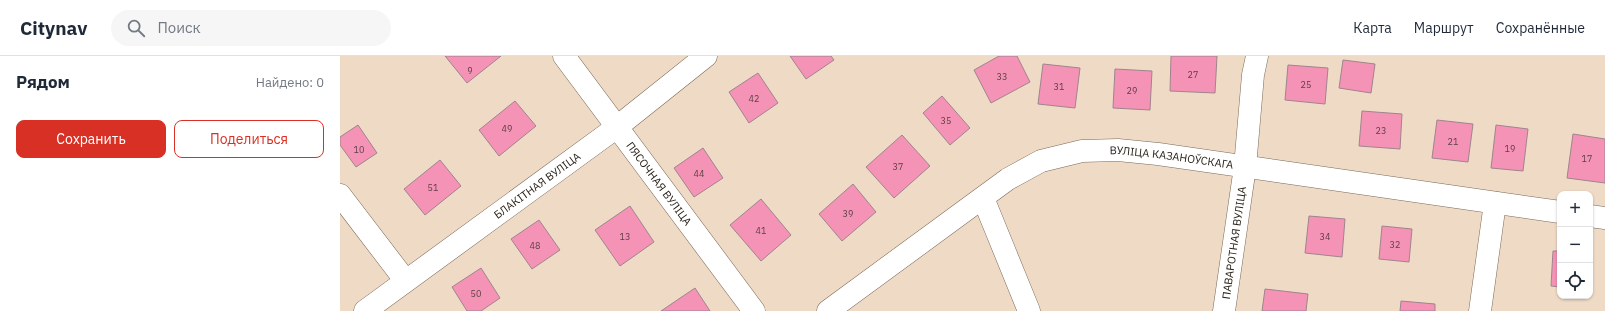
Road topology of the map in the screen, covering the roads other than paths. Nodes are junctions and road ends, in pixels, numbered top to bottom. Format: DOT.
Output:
graph roads {
  1 [pos="564,56"];
  2 [pos="706,56"];
  3 [pos="1257,56"];
  4 [pos="617,127"];
  5 [pos="1245,167"];
  6 [pos="340,195"];
  7 [pos="983,198"];
  8 [pos="1496,203"];
  9 [pos="1557,212"];
  10 [pos="1593,216"];
  11 [pos="1605,218"];
  12 [pos="405,280"];
  13 [pos="365,311"];
  14 [pos="754,311"];
  15 [pos="828,311"];
  16 [pos="1029,311"];
  17 [pos="1224,311"];
  18 [pos="1480,311"];
  1 -- 4 [label="street, ПЯСОЧНАЯ ВУЛІЦА"];
  2 -- 4 [label="street, БЛАКІТНАЯ ВУЛІЦА"];
  3 -- 5 [label="street, ПАВАРОТНАЯ ВУЛІЦА"];
  4 -- 12 [label="street, БЛАКІТНАЯ ВУЛІЦА"];
  4 -- 14 [label="street, ПЯСОЧНАЯ ВУЛІЦА"];
  5 -- 7 [label="street, ВУЛІЦА КАЗАНОЎСКАГА"];
  5 -- 8 [label="street, ВУЛІЦА КАЗАНОЎСКАГА"];
  5 -- 17 [label="street, ПАВАРОТНАЯ ВУЛІЦА"];
  6 -- 12 [label="street"];
  7 -- 15 [label="street, ВУЛІЦА КАЗАНОЎСКАГА"];
  7 -- 16 [label="street"];
  8 -- 9 [label="street, ВУЛІЦА КАЗАНОЎСКАГА"];
  8 -- 18 [label="street"];
  10 -- 11 [label="street"];
  12 -- 13 [label="street, БЛАКІТНАЯ ВУЛІЦА"];
}
